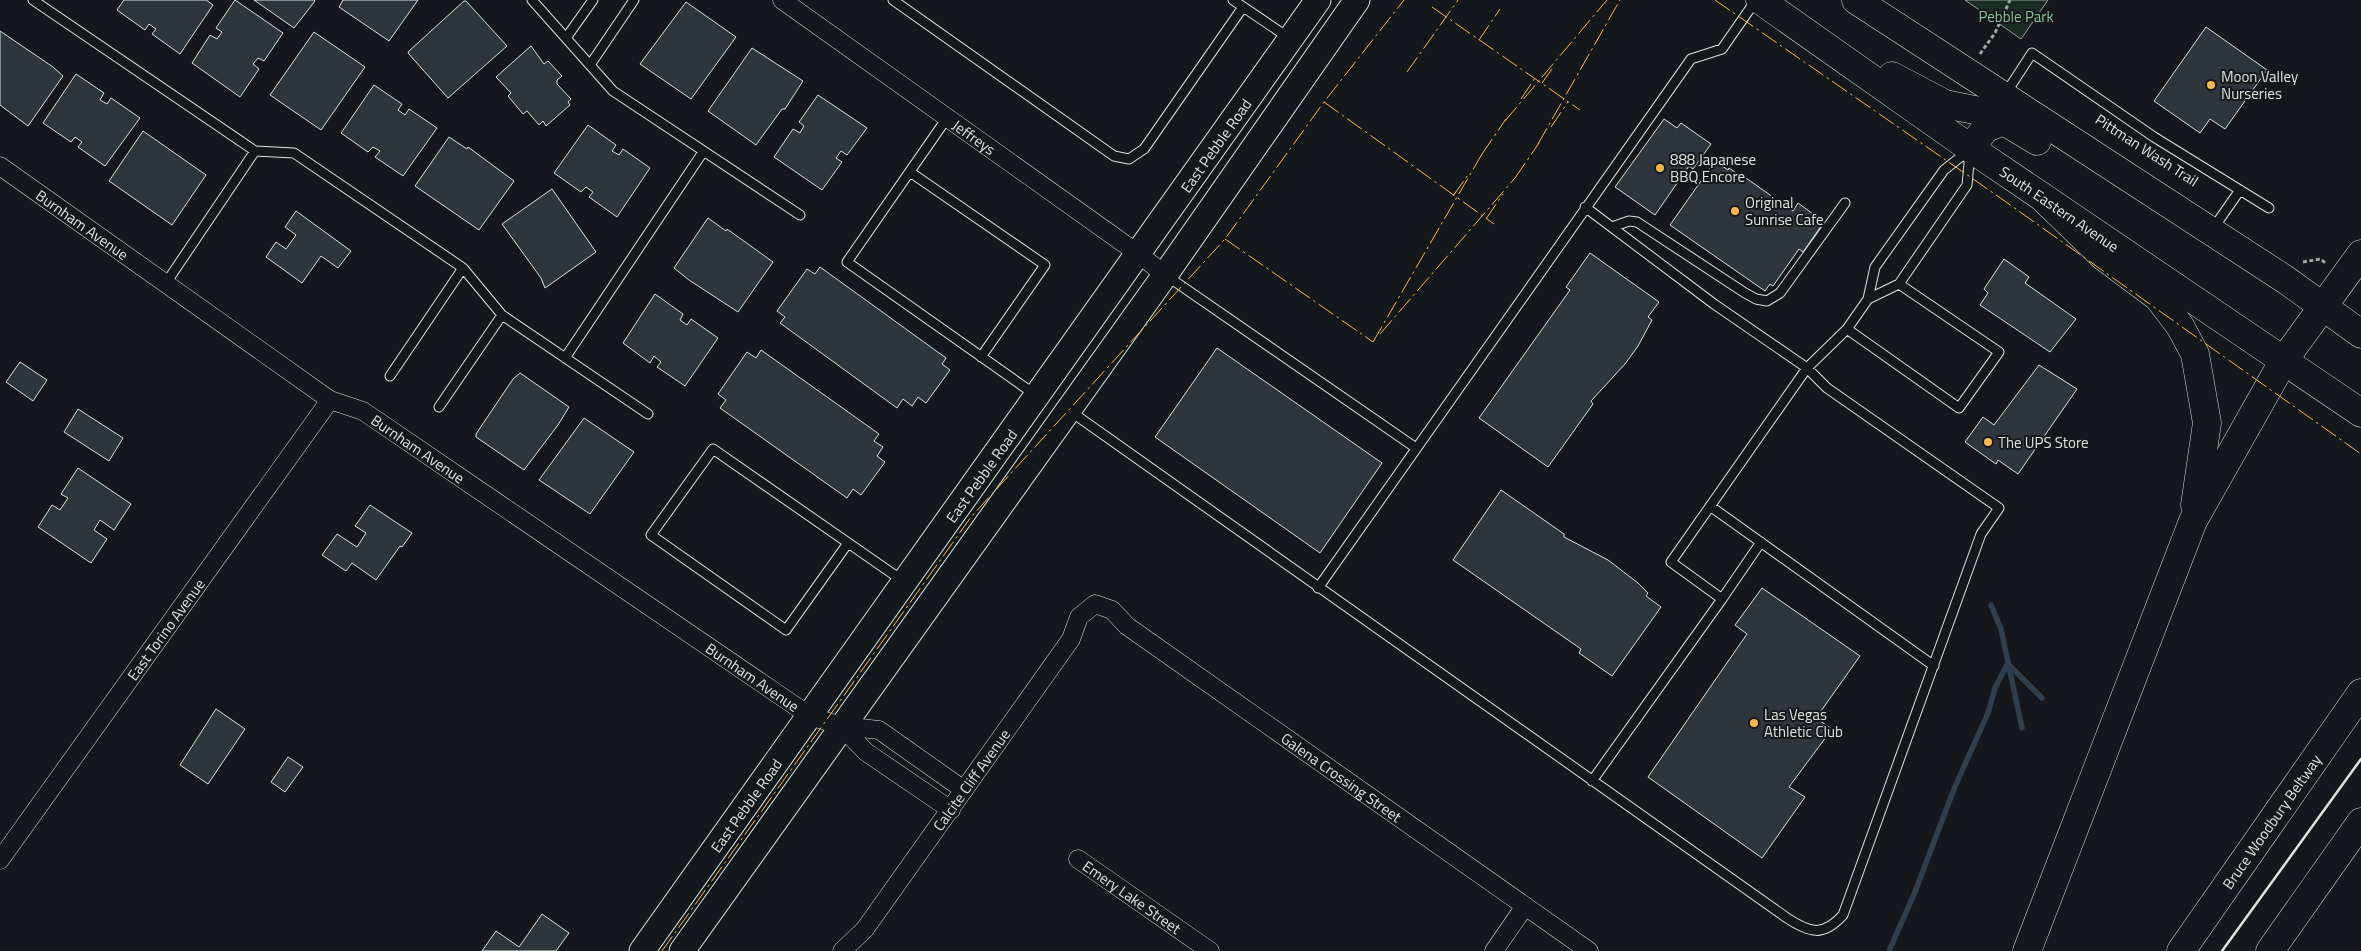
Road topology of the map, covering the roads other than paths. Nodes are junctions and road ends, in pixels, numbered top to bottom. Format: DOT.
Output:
graph roads {
  1 [pos="33,0"];
  2 [pos="532,0"];
  3 [pos="593,0"];
  4 [pos="782,0"];
  5 [pos="892,0"];
  6 [pos="1233,0"];
  7 [pos="1318,0"];
  8 [pos="1357,0"];
  9 [pos="1756,0"];
  10 [pos="1760,0"];
  11 [pos="1856,0"];
  12 [pos="631,1"];
  13 [pos="1243,7"];
  14 [pos="566,38"];
  15 [pos="1290,39"];
  16 [pos="1831,51"];
  17 [pos="590,65"];
  18 [pos="2004,98"];
  19 [pos="947,118"];
  20 [pos="1970,148"];
  21 [pos="256,151"];
  22 [pos="703,152"];
  23 [pos="0,166"];
  24 [pos="910,172"];
  25 [pos="2140,186"];
  26 [pos="2240,190"];
  27 [pos="2041,196"];
  28 [pos="1845,203"];
  29 [pos="1585,207"];
  30 [pos="2269,208"];
  31 [pos="800,215"];
  32 [pos="1612,227"];
  33 [pos="2211,232"];
  34 [pos="2361,254"];
  35 [pos="1140,255"];
  36 [pos="463,268"];
  37 [pos="1165,275"];
  38 [pos="166,283"];
  39 [pos="1899,284"];
  40 [pos="1868,299"];
  41 [pos="2322,306"];
  42 [pos="502,315"];
  43 [pos="1847,329"];
  44 [pos="2361,334"];
  45 [pos="981,357"];
  46 [pos="565,358"];
  47 [pos="2284,360"];
  48 [pos="1807,368"];
  49 [pos="390,376"];
  50 [pos="1037,396"];
  51 [pos="330,400"];
  52 [pos="439,407"];
  53 [pos="1068,410"];
  54 [pos="2361,413"];
  55 [pos="648,414"];
  56 [pos="1416,448"];
  57 [pos="1710,506"];
  58 [pos="2193,521"];
  59 [pos="1761,542"];
  60 [pos="848,543"];
  61 [pos="905,583"];
  62 [pos="1318,588"];
  63 [pos="1722,599"];
  64 [pos="1095,604"];
  65 [pos="1934,666"];
  66 [pos="2361,693"];
  67 [pos="810,716"];
  68 [pos="841,726"];
  69 [pos="1592,780"];
  70 [pos="964,790"];
  71 [pos="951,810"];
  72 [pos="2361,822"];
  73 [pos="1078,859"];
  74 [pos="0,860"];
  75 [pos="1525,906"];
  76 [pos="642,951"];
  77 [pos="682,951"];
  78 [pos="842,951"];
  79 [pos="1210,951"];
  80 [pos="1494,951"];
  81 [pos="1589,951"];
  82 [pos="2027,951"];
  83 [pos="2181,951"];
  84 [pos="2270,951"];
  1 -- 21 [label="lane"];
  2 -- 14 [label="lane"];
  3 -- 14 [label="lane"];
  4 -- 19 [label="street, Jeffreys"];
  5 -- 13 [label="lane"];
  6 -- 13 [label="lane"];
  7 -- 15 [label="main road, East Pebble Road"];
  8 -- 37 [label="main road, East Pebble Road"];
  9 -- 29 [label="lane"];
  10 -- 16 [label="main road, South Eastern Avenue"];
  11 -- 18 [label="main road"];
  12 -- 17 [label="lane"];
  13 -- 15 [label="lane"];
  14 -- 17 [label="lane"];
  15 -- 35 [label="main road, East Pebble Road"];
  16 -- 18 [label="main road"];
  16 -- 20 [label="main road, South Eastern Avenue"];
  17 -- 22 [label="lane"];
  18 -- 25 [label="main road"];
  18 -- 26 [label="lane"];
  19 -- 24 [label="lane"];
  19 -- 35 [label="street, Jeffreys"];
  20 -- 25 [label="main road"];
  20 -- 27 [label="main road, South Eastern Avenue"];
  20 -- 39 [label="lane"];
  20 -- 40 [label="lane"];
  21 -- 36 [label="lane"];
  21 -- 38 [label="lane"];
  22 -- 31 [label="lane"];
  22 -- 46 [label="lane"];
  23 -- 38 [label="street, Burnham Avenue"];
  24 -- 45 [label="lane"];
  24 -- 45 [label="lane"];
  25 -- 33 [label="main road"];
  26 -- 30 [label="lane"];
  26 -- 33 [label="lane"];
  27 -- 47 [label="main road, South Eastern Avenue"];
  27 -- 58 [label="main road"];
  28 -- 32 [label="lane"];
  29 -- 32 [label="lane"];
  29 -- 56 [label="lane"];
  32 -- 48 [label="lane"];
  33 -- 41 [label="main road"];
  34 -- 41 [label="main road"];
  35 -- 37 [label="street, Jeffreys"];
  35 -- 50 [label="main road, East Pebble Road"];
  36 -- 42 [label="lane"];
  36 -- 49 [label="lane"];
  37 -- 53 [label="main road, East Pebble Road"];
  37 -- 56 [label="lane"];
  38 -- 51 [label="street, Burnham Avenue"];
  39 -- 40 [label="lane"];
  39 -- 43 [label="lane"];
  40 -- 43 [label="lane"];
  41 -- 44 [label="main road"];
  41 -- 47 [label="main road"];
  42 -- 46 [label="lane"];
  42 -- 52 [label="lane"];
  43 -- 48 [label="lane"];
  45 -- 50 [label="lane"];
  46 -- 55 [label="lane"];
  47 -- 54 [label="main road, South Eastern Avenue"];
  47 -- 58 [label="main road"];
  48 -- 57 [label="lane"];
  48 -- 65 [label="lane"];
  50 -- 61 [label="main road, East Pebble Road"];
  51 -- 67 [label="street, Burnham Avenue"];
  51 -- 74 [label="street, East Torino Avenue"];
  53 -- 62 [label="lane"];
  53 -- 68 [label="main road, East Pebble Road"];
  56 -- 62 [label="lane"];
  57 -- 59 [label="lane"];
  57 -- 63 [label="lane"];
  58 -- 82 [label="main road"];
  59 -- 63 [label="lane"];
  59 -- 65 [label="lane"];
  60 -- 60 [label="lane"];
  60 -- 61 [label="lane"];
  61 -- 67 [label="main road, East Pebble Road"];
  62 -- 69 [label="lane"];
  63 -- 69 [label="lane"];
  64 -- 70 [label="street, Calcite Cliff Avenue"];
  64 -- 75 [label="street, Galena Crossing Street"];
  65 -- 69 [label="lane"];
  66 -- 83 [label="main road, Bruce Woodbury Beltway"];
  67 -- 68 [label="street, Burnham Avenue"];
  67 -- 76 [label="main road, East Pebble Road"];
  68 -- 70 [label="street, Burnham Avenue"];
  68 -- 71 [label="street"];
  68 -- 77 [label="main road, East Pebble Road"];
  70 -- 71 [label="street, Calcite Cliff Avenue"];
  71 -- 78 [label="street, Calcite Cliff Avenue"];
  72 -- 84 [label="main road"];
  73 -- 79 [label="street, Emery Lake Street"];
  75 -- 80 [label="street"];
  75 -- 81 [label="street, Galena Crossing Street"];
}
